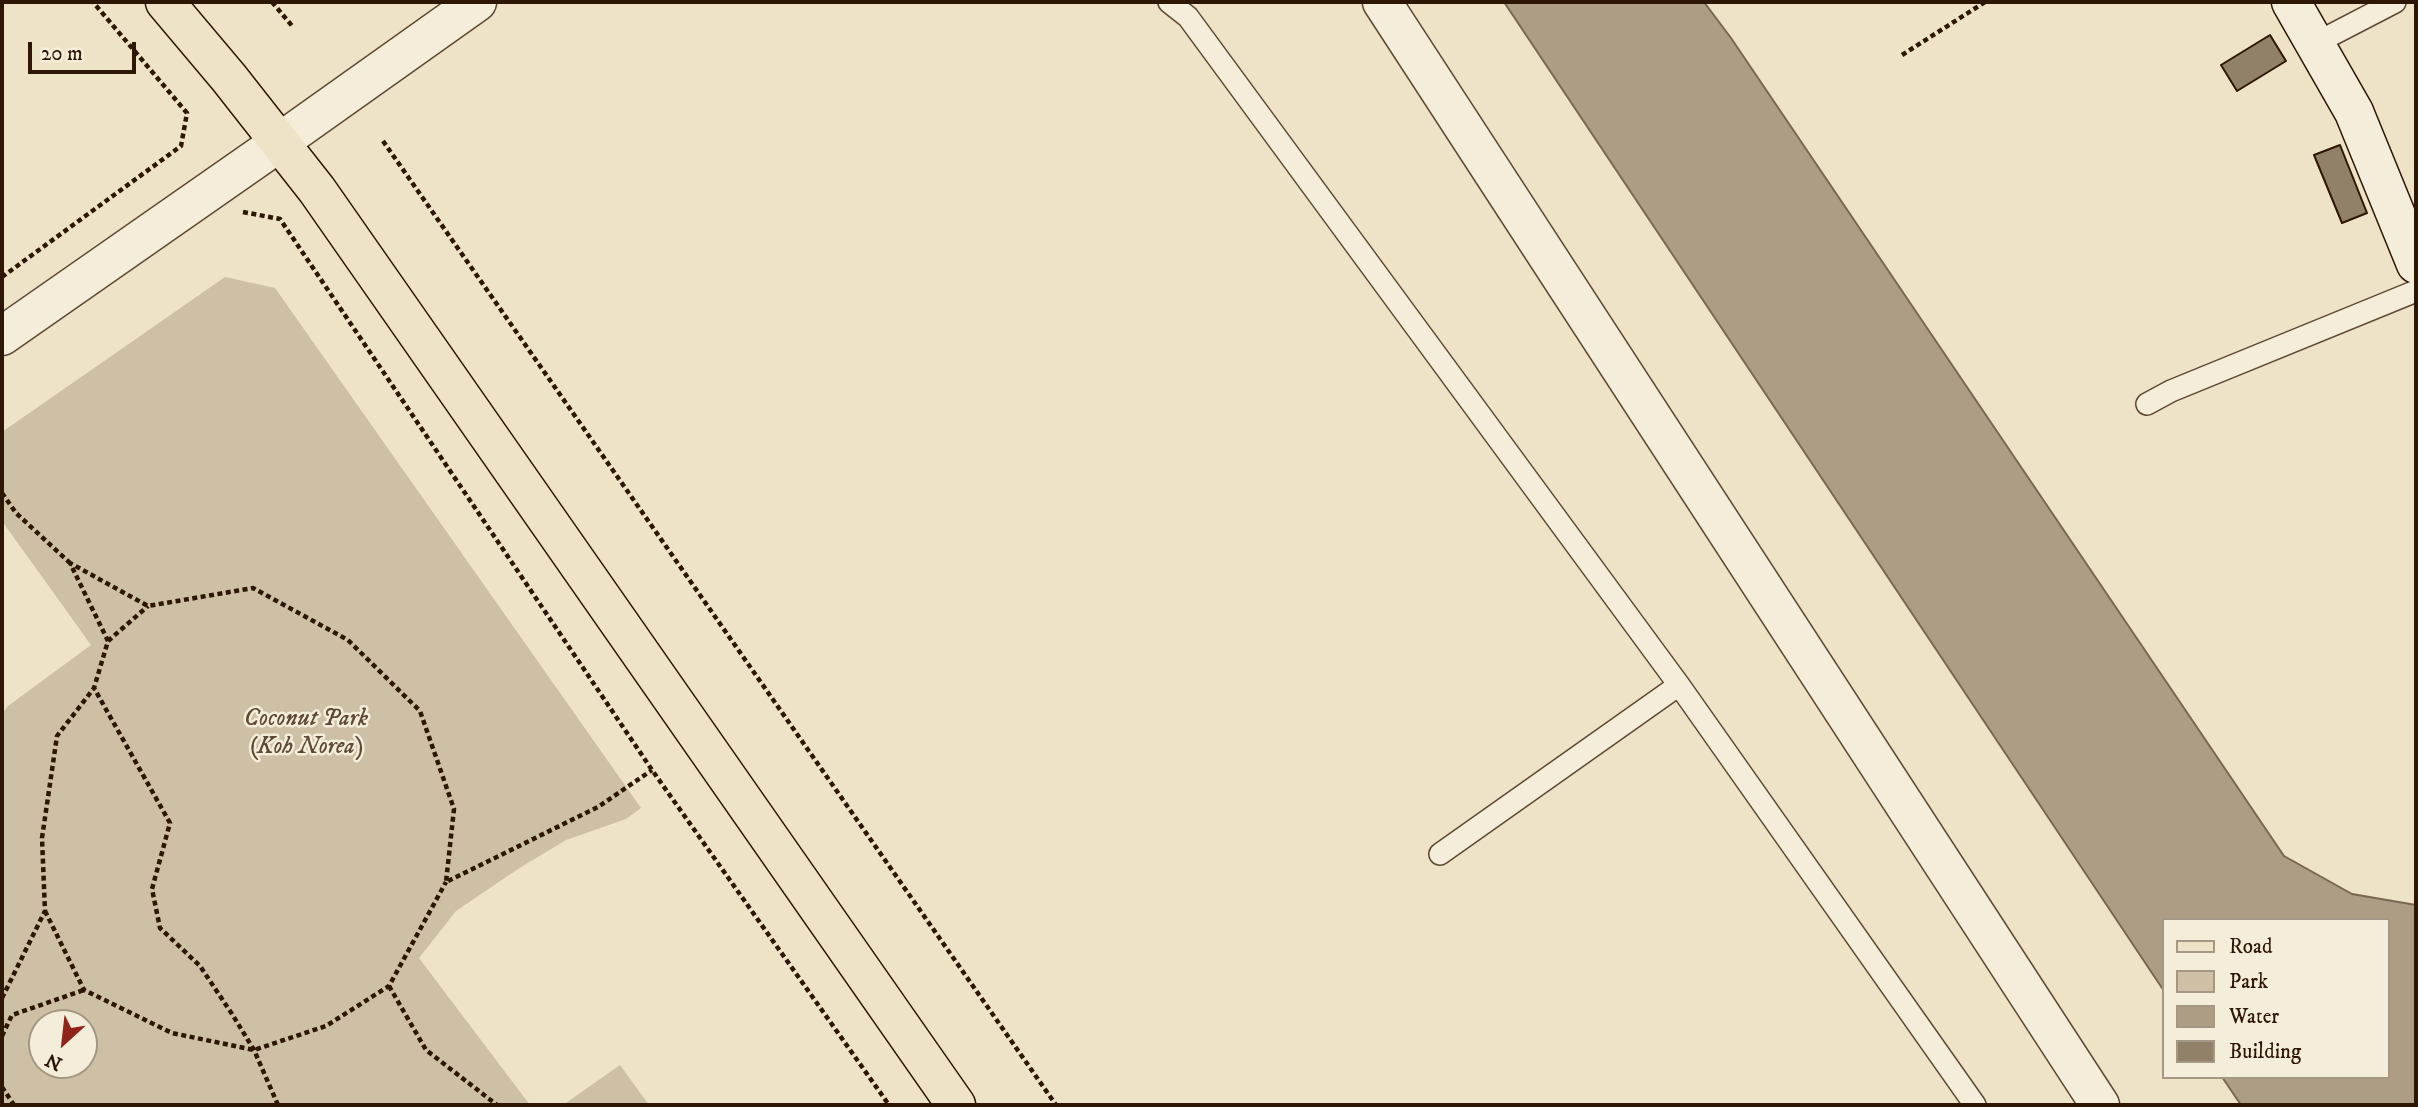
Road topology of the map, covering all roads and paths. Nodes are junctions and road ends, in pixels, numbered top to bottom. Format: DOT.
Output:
graph roads {
  1 [pos="93,2"];
  2 [pos="165,2"];
  3 [pos="272,2"];
  4 [pos="477,2"];
  5 [pos="1169,2"];
  6 [pos="1382,2"];
  7 [pos="1985,2"];
  8 [pos="2291,2"];
  9 [pos="2395,2"];
  10 [pos="293,27"];
  11 [pos="2316,43"];
  12 [pos="1902,55"];
  13 [pos="383,141"];
  14 [pos="280,142"];
  15 [pos="233,211"];
  16 [pos="2415,256"];
  17 [pos="2,276"];
  18 [pos="2416,291"];
  19 [pos="2,336"];
  20 [pos="2147,404"];
  21 [pos="2,493"];
  22 [pos="70,563"];
  23 [pos="148,606"];
  24 [pos="108,641"];
  25 [pos="1679,685"];
  26 [pos="94,688"];
  27 [pos="652,769"];
  28 [pos="1440,853"];
  29 [pos="446,882"];
  30 [pos="45,911"];
  31 [pos="389,986"];
  32 [pos="84,990"];
  33 [pos="2,998"];
  34 [pos="2,1036"];
  35 [pos="254,1050"];
  36 [pos="2,1087"];
  37 [pos="14,1105"];
  38 [pos="278,1105"];
  39 [pos="497,1105"];
  40 [pos="889,1105"];
  41 [pos="956,1105"];
  42 [pos="1056,1105"];
  43 [pos="1975,1105"];
  44 [pos="2100,1105"];
  1 -- 17 [label="path"];
  2 -- 14 [label="main road"];
  3 -- 10 [label="path"];
  4 -- 14 [label="street"];
  5 -- 25 [label="lane"];
  6 -- 44 [label="street"];
  7 -- 12 [label="path"];
  8 -- 11 [label="street"];
  9 -- 11 [label="lane"];
  11 -- 16 [label="street"];
  13 -- 42 [label="path"];
  14 -- 19 [label="street"];
  14 -- 41 [label="main road"];
  15 -- 27 [label="path"];
  18 -- 20 [label="lane"];
  21 -- 22 [label="path"];
  22 -- 23 [label="path"];
  22 -- 24 [label="path"];
  23 -- 24 [label="path"];
  23 -- 29 [label="path"];
  24 -- 26 [label="path"];
  25 -- 28 [label="lane"];
  25 -- 43 [label="lane"];
  26 -- 30 [label="path"];
  26 -- 35 [label="path"];
  27 -- 29 [label="path"];
  27 -- 40 [label="path"];
  29 -- 31 [label="path"];
  30 -- 32 [label="path"];
  30 -- 33 [label="path"];
  31 -- 35 [label="path"];
  31 -- 39 [label="path"];
  32 -- 34 [label="path"];
  32 -- 35 [label="path"];
  35 -- 38 [label="path"];
  36 -- 37 [label="path"];
}
